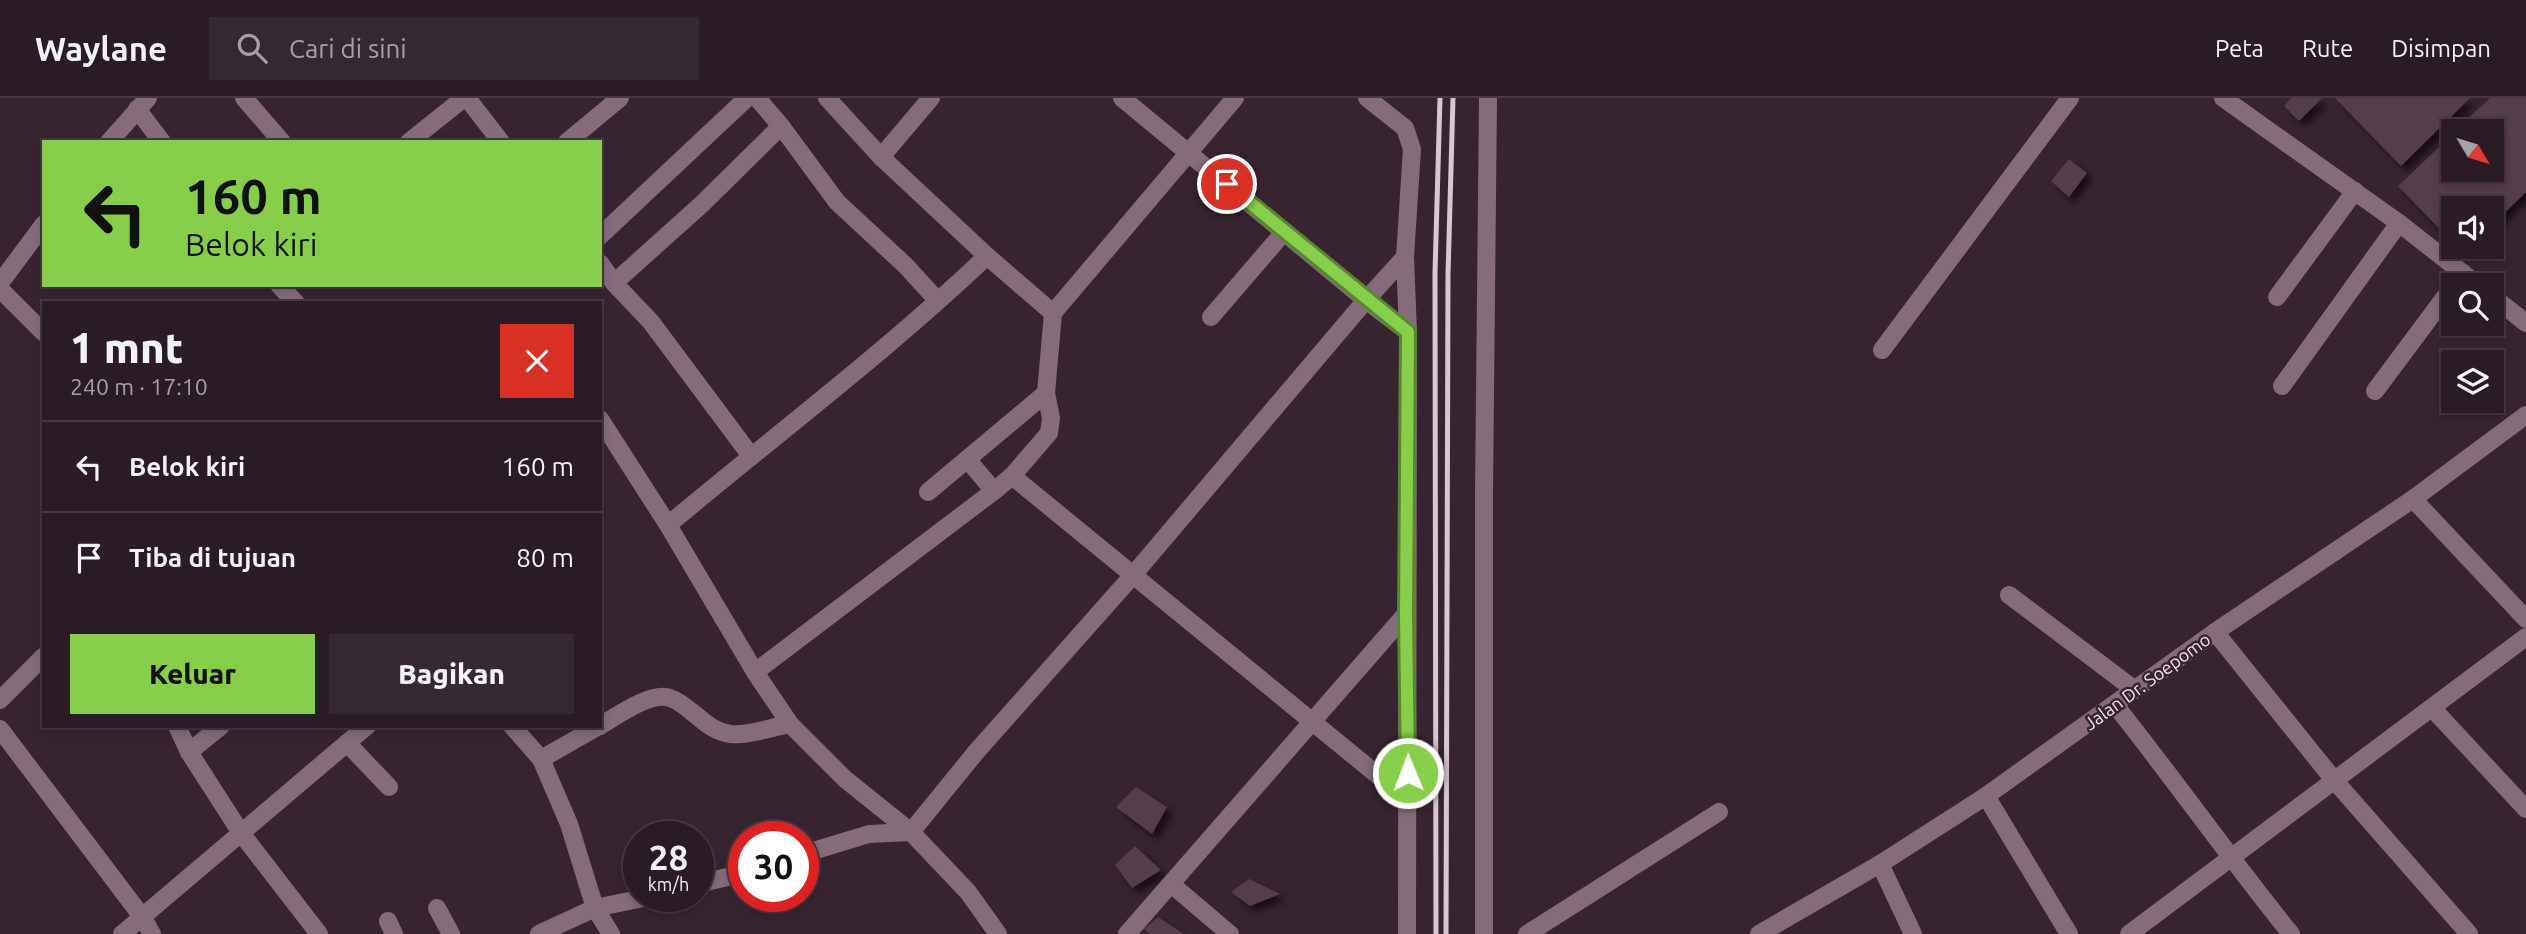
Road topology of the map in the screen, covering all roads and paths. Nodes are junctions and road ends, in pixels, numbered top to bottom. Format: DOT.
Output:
graph roads {
  1 [pos="244,98"];
  2 [pos="466,98"];
  3 [pos="620,98"];
  4 [pos="747,98"];
  5 [pos="757,98"];
  6 [pos="827,98"];
  7 [pos="931,98"];
  8 [pos="1122,98"];
  9 [pos="1235,98"];
  10 [pos="1367,98"];
  11 [pos="1488,98"];
  12 [pos="2070,98"];
  13 [pos="2223,98"];
  14 [pos="143,103"];
  15 [pos="781,126"];
  16 [pos="111,140"];
  17 [pos="161,140"];
  18 [pos="280,140"];
  19 [pos="412,140"];
  20 [pos="499,140"];
  21 [pos="569,140"];
  22 [pos="1188,152"];
  23 [pos="881,157"];
  24 [pos="2355,191"];
  25 [pos="2399,223"];
  26 [pos="42,227"];
  27 [pos="1284,232"];
  28 [pos="602,234"];
  29 [pos="987,256"];
  30 [pos="1405,257"];
  31 [pos="602,266"];
  32 [pos="2463,273"];
  33 [pos="0,283"];
  34 [pos="614,283"];
  35 [pos="281,287"];
  36 [pos="0,289"];
  37 [pos="2277,296"];
  38 [pos="937,300"];
  39 [pos="1366,300"];
  40 [pos="294,301"];
  41 [pos="2441,302"];
  42 [pos="2504,306"];
  43 [pos="1053,313"];
  44 [pos="1211,317"];
  45 [pos="2526,323"];
  46 [pos="42,332"];
  47 [pos="1408,332"];
  48 [pos="1882,350"];
  49 [pos="2282,386"];
  50 [pos="2375,391"];
  51 [pos="1046,393"];
  52 [pos="2526,415"];
  53 [pos="602,422"];
  54 [pos="751,456"];
  55 [pos="967,459"];
  56 [pos="1012,475"];
  57 [pos="994,491"];
  58 [pos="928,492"];
  59 [pos="2413,499"];
  60 [pos="668,525"];
  61 [pos="1134,574"];
  62 [pos="2009,594"];
  63 [pos="1406,614"];
  64 [pos="2526,619"];
  65 [pos="2215,632"];
  66 [pos="2526,637"];
  67 [pos="42,658"];
  68 [pos="755,672"];
  69 [pos="2135,690"];
  70 [pos="0,700"];
  71 [pos="2115,705"];
  72 [pos="2432,708"];
  73 [pos="1313,722"];
  74 [pos="790,724"];
  75 [pos="602,725"];
  76 [pos="178,728"];
  77 [pos="219,728"];
  78 [pos="365,728"];
  79 [pos="514,728"];
  80 [pos="596,728"];
  81 [pos="0,729"];
  82 [pos="347,743"];
  83 [pos="189,752"];
  84 [pos="541,759"];
  85 [pos="2334,780"];
  86 [pos="389,787"];
  87 [pos="1986,796"];
  88 [pos="1408,800"];
  89 [pos="2526,809"];
  90 [pos="1719,812"];
  91 [pos="911,832"];
  92 [pos="241,834"];
  93 [pos="819,849"];
  94 [pos="2230,858"];
  95 [pos="1880,864"];
  96 [pos="1171,884"];
  97 [pos="623,902"];
  98 [pos="437,908"];
  99 [pos="595,908"];
  100 [pos="148,926"];
  101 [pos="122,934"];
  102 [pos="319,934"];
  103 [pos="451,934"];
  104 [pos="539,934"];
  105 [pos="611,934"];
  106 [pos="999,934"];
  107 [pos="1127,934"];
  108 [pos="1230,934"];
  109 [pos="1407,934"];
  110 [pos="1483,934"];
  111 [pos="1527,934"];
  112 [pos="1759,934"];
  113 [pos="1913,934"];
  114 [pos="2069,934"];
  115 [pos="2129,934"];
  116 [pos="2291,934"];
  117 [pos="2469,934"];
  1 -- 18 [label="street"];
  2 -- 19 [label="street"];
  2 -- 20 [label="street"];
  3 -- 21 [label="street"];
  4 -- 28 [label="street"];
  5 -- 15 [label="street"];
  6 -- 23 [label="street"];
  7 -- 23 [label="street"];
  8 -- 22 [label="street"];
  9 -- 22 [label="street"];
  10 -- 30 [label="street"];
  11 -- 110 [label="street"];
  12 -- 48 [label="street"];
  13 -- 24 [label="street"];
  14 -- 16 [label="street"];
  14 -- 17 [label="street"];
  15 -- 34 [label="street"];
  15 -- 38 [label="street"];
  22 -- 27 [label="street"];
  22 -- 43 [label="street"];
  23 -- 29 [label="street"];
  24 -- 25 [label="street"];
  24 -- 37 [label="street"];
  25 -- 32 [label="street"];
  25 -- 49 [label="street"];
  26 -- 33 [label="street"];
  27 -- 39 [label="street"];
  27 -- 44 [label="street"];
  29 -- 38 [label="street"];
  29 -- 43 [label="street"];
  30 -- 39 [label="street"];
  30 -- 47 [label="street"];
  31 -- 34 [label="street"];
  34 -- 54 [label="street"];
  35 -- 40 [label="street"];
  36 -- 46 [label="street"];
  38 -- 54 [label="street"];
  39 -- 47 [label="street"];
  39 -- 61 [label="street"];
  41 -- 50 [label="street"];
  42 -- 45 [label="street"];
  43 -- 51 [label="street"];
  47 -- 63 [label="street"];
  51 -- 55 [label="street"];
  51 -- 56 [label="street"];
  52 -- 59 [label="street, Jalan Dr. Soepomo"];
  53 -- 60 [label="street"];
  54 -- 60 [label="street"];
  55 -- 57 [label="street"];
  55 -- 58 [label="street"];
  56 -- 57 [label="street"];
  56 -- 61 [label="street"];
  57 -- 68 [label="street"];
  59 -- 64 [label="street"];
  59 -- 65 [label="street, Jalan Dr. Soepomo"];
  60 -- 68 [label="street"];
  61 -- 73 [label="street"];
  61 -- 91 [label="street"];
  62 -- 69 [label="street"];
  63 -- 73 [label="street"];
  63 -- 88 [label="street"];
  65 -- 69 [label="street, Jalan Dr. Soepomo"];
  65 -- 85 [label="street"];
  66 -- 72 [label="street"];
  67 -- 70 [label="street"];
  68 -- 74 [label="street"];
  69 -- 71 [label="street, Jalan Dr. Soepomo"];
  71 -- 87 [label="street, Jalan Dr. Soepomo"];
  71 -- 94 [label="street"];
  72 -- 85 [label="street"];
  72 -- 89 [label="street"];
  73 -- 88 [label="street"];
  73 -- 96 [label="street"];
  74 -- 75 [label="street"];
  74 -- 91 [label="street"];
  76 -- 83 [label="street"];
  77 -- 83 [label="street"];
  78 -- 82 [label="street"];
  79 -- 84 [label="street"];
  80 -- 84 [label="street"];
  81 -- 100 [label="street"];
  82 -- 86 [label="street"];
  82 -- 92 [label="street"];
  83 -- 92 [label="street"];
  84 -- 99 [label="street"];
  85 -- 94 [label="street"];
  85 -- 117 [label="street"];
  87 -- 95 [label="street, Jalan Dr. Soepomo"];
  87 -- 114 [label="street"];
  88 -- 109 [label="street"];
  90 -- 111 [label="street"];
  91 -- 93 [label="street"];
  91 -- 106 [label="street"];
  92 -- 100 [label="street"];
  92 -- 102 [label="street"];
  94 -- 115 [label="street"];
  94 -- 116 [label="street"];
  95 -- 112 [label="street, Jalan Dr. Soepomo"];
  95 -- 113 [label="street"];
  96 -- 107 [label="street"];
  96 -- 108 [label="street"];
  97 -- 99 [label="street"];
  98 -- 103 [label="street"];
  99 -- 104 [label="street"];
  99 -- 105 [label="street"];
  100 -- 101 [label="street"];
}
